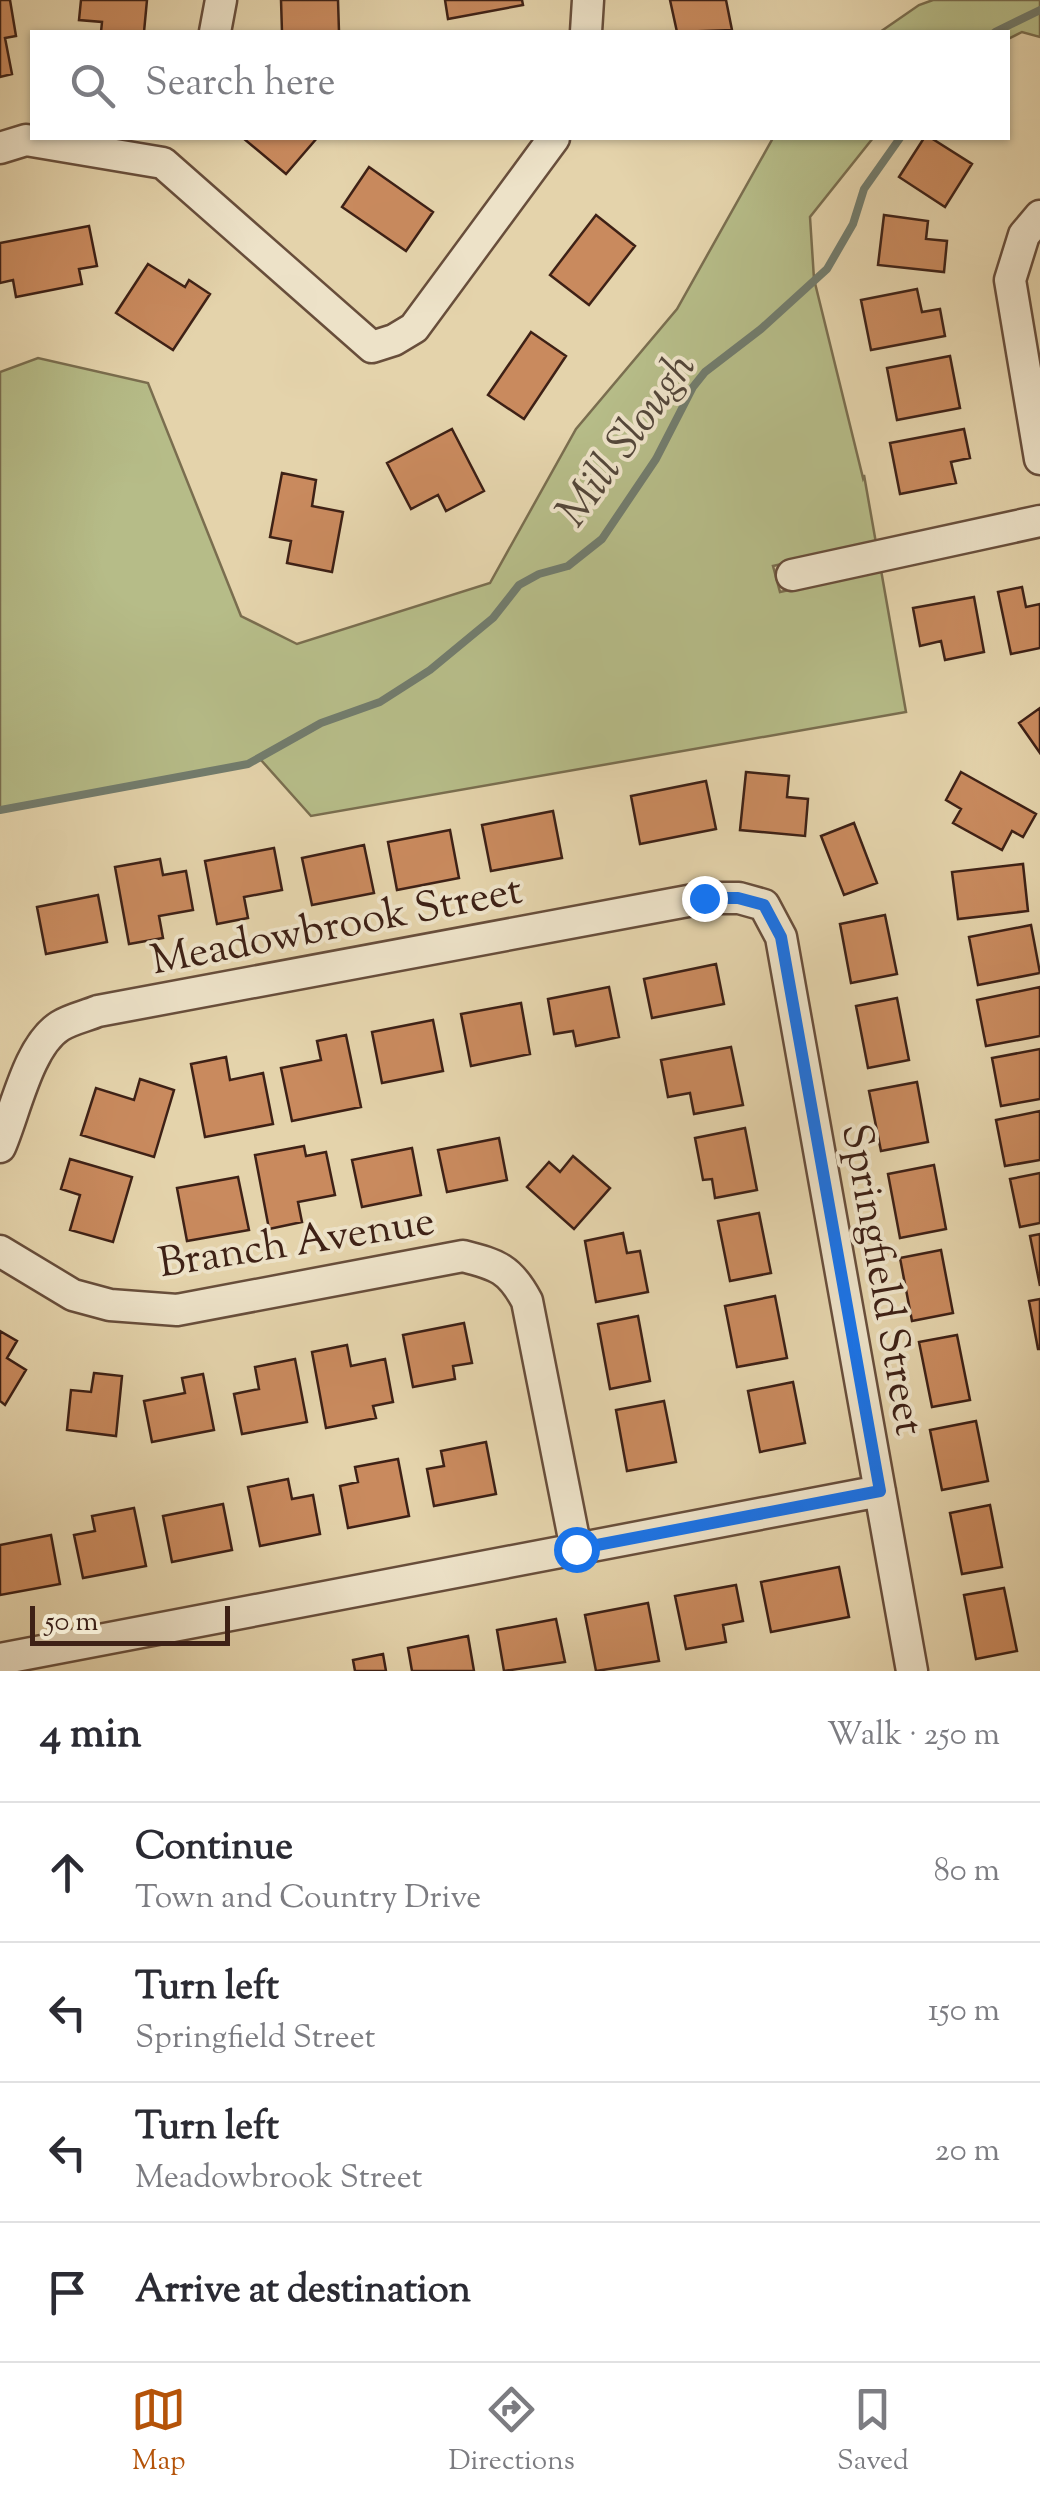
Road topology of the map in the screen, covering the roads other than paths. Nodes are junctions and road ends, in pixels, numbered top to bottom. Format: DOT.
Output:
graph roads {
  1 [pos="221,0"];
  2 [pos="588,0"];
  3 [pos="215,30"];
  4 [pos="586,30"];
  5 [pos="553,140"];
  6 [pos="0,148"];
  7 [pos="169,150"];
  8 [pos="1040,216"];
  9 [pos="1040,458"];
  10 [pos="1040,520"];
  11 [pos="792,575"];
  12 [pos="764,905"];
  13 [pos="0,1147"];
  14 [pos="0,1250"];
  15 [pos="880,1491"];
  16 [pos="576,1549"];
  17 [pos="0,1659"];
  18 [pos="64,1659"];
  19 [pos="912,1671"];
  1 -- 3 [label="street"];
  2 -- 4 [label="street"];
  5 -- 7 [label="street"];
  6 -- 7 [label="street"];
  8 -- 9 [label="street"];
  10 -- 11 [label="street"];
  12 -- 13 [label="street, Meadowbrook Street"];
  12 -- 15 [label="street, Springfield Street"];
  14 -- 16 [label="street, Branch Avenue"];
  15 -- 16 [label="street"];
  15 -- 19 [label="street, Springfield Street"];
  16 -- 18 [label="street"];
  17 -- 18 [label="street"];
}
